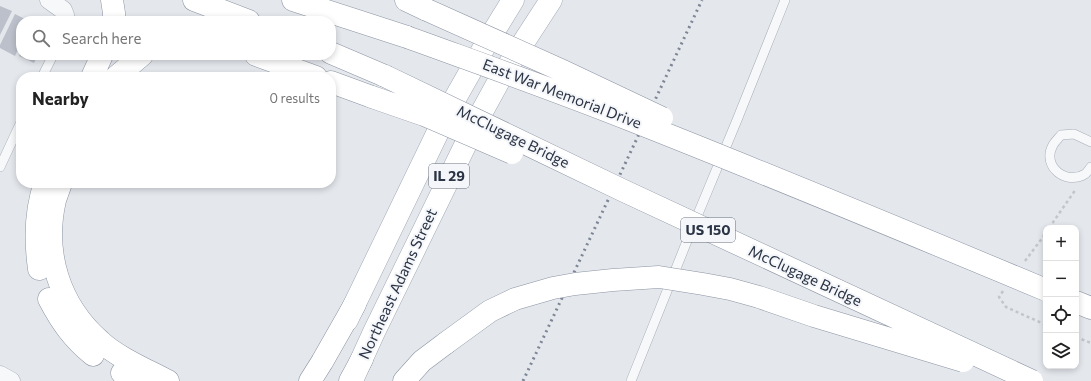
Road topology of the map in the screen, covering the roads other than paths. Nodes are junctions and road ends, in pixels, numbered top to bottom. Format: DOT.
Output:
graph roads {
  1 [pos="49,0"];
  2 [pos="112,0"];
  3 [pos="194,0"];
  4 [pos="293,0"];
  5 [pos="406,0"];
  6 [pos="513,0"];
  7 [pos="551,0"];
  8 [pos="784,0"];
  9 [pos="65,16"];
  10 [pos="114,16"];
  11 [pos="236,16"];
  12 [pos="336,55"];
  13 [pos="50,60"];
  14 [pos="100,60"];
  15 [pos="136,60"];
  16 [pos="270,60"];
  17 [pos="44,72"];
  18 [pos="94,72"];
  19 [pos="122,72"];
  20 [pos="302,72"];
  21 [pos="336,84"];
  22 [pos="16,133"];
  23 [pos="1091,142"];
  24 [pos="0,167"];
  25 [pos="1088,170"];
  26 [pos="43,188"];
  27 [pos="59,188"];
  28 [pos="622,190"];
  29 [pos="827,198"];
  30 [pos="1043,289"];
  31 [pos="1079,303"];
  32 [pos="355,304"];
  33 [pos="1091,308"];
  34 [pos="0,375"];
  35 [pos="130,378"];
  36 [pos="11,381"];
  37 [pos="168,381"];
  38 [pos="310,381"];
  39 [pos="318,381"];
  40 [pos="351,381"];
  41 [pos="404,381"];
  42 [pos="631,381"];
  43 [pos="1029,381"];
  44 [pos="1032,381"];
  1 -- 9 [label="street"];
  2 -- 10 [label="main road"];
  3 -- 11 [label="main road"];
  4 -- 29 [label="main road, East War Memorial Drive, bridge"];
  5 -- 29 [label="main road, bridge"];
  6 -- 32 [label="main road, Northeast Adams Street / IL 29"];
  7 -- 40 [label="main road, Northeast Adams Street / IL 29"];
  8 -- 42 [label="lane"];
  12 -- 28 [label="main road, McClugage Bridge / US 150, bridge"];
  13 -- 17 [label="lane"];
  14 -- 18 [label="main road"];
  15 -- 19 [label="main road"];
  16 -- 20 [label="main road"];
  21 -- 28 [label="main road, bridge"];
  22 -- 24 [label="lane"];
  23 -- 25 [label="lane"];
  26 -- 35 [label="main road"];
  27 -- 37 [label="main road"];
  28 -- 44 [label="main road, McClugage Bridge / US 150, bridge"];
  29 -- 30 [label="main road, bridge"];
  31 -- 33 [label="main road"];
  32 -- 38 [label="main road"];
  32 -- 39 [label="main road, Northeast Adams Street / IL 29"];
  34 -- 36 [label="street"];
  41 -- 43 [label="main road, bridge"];
}
